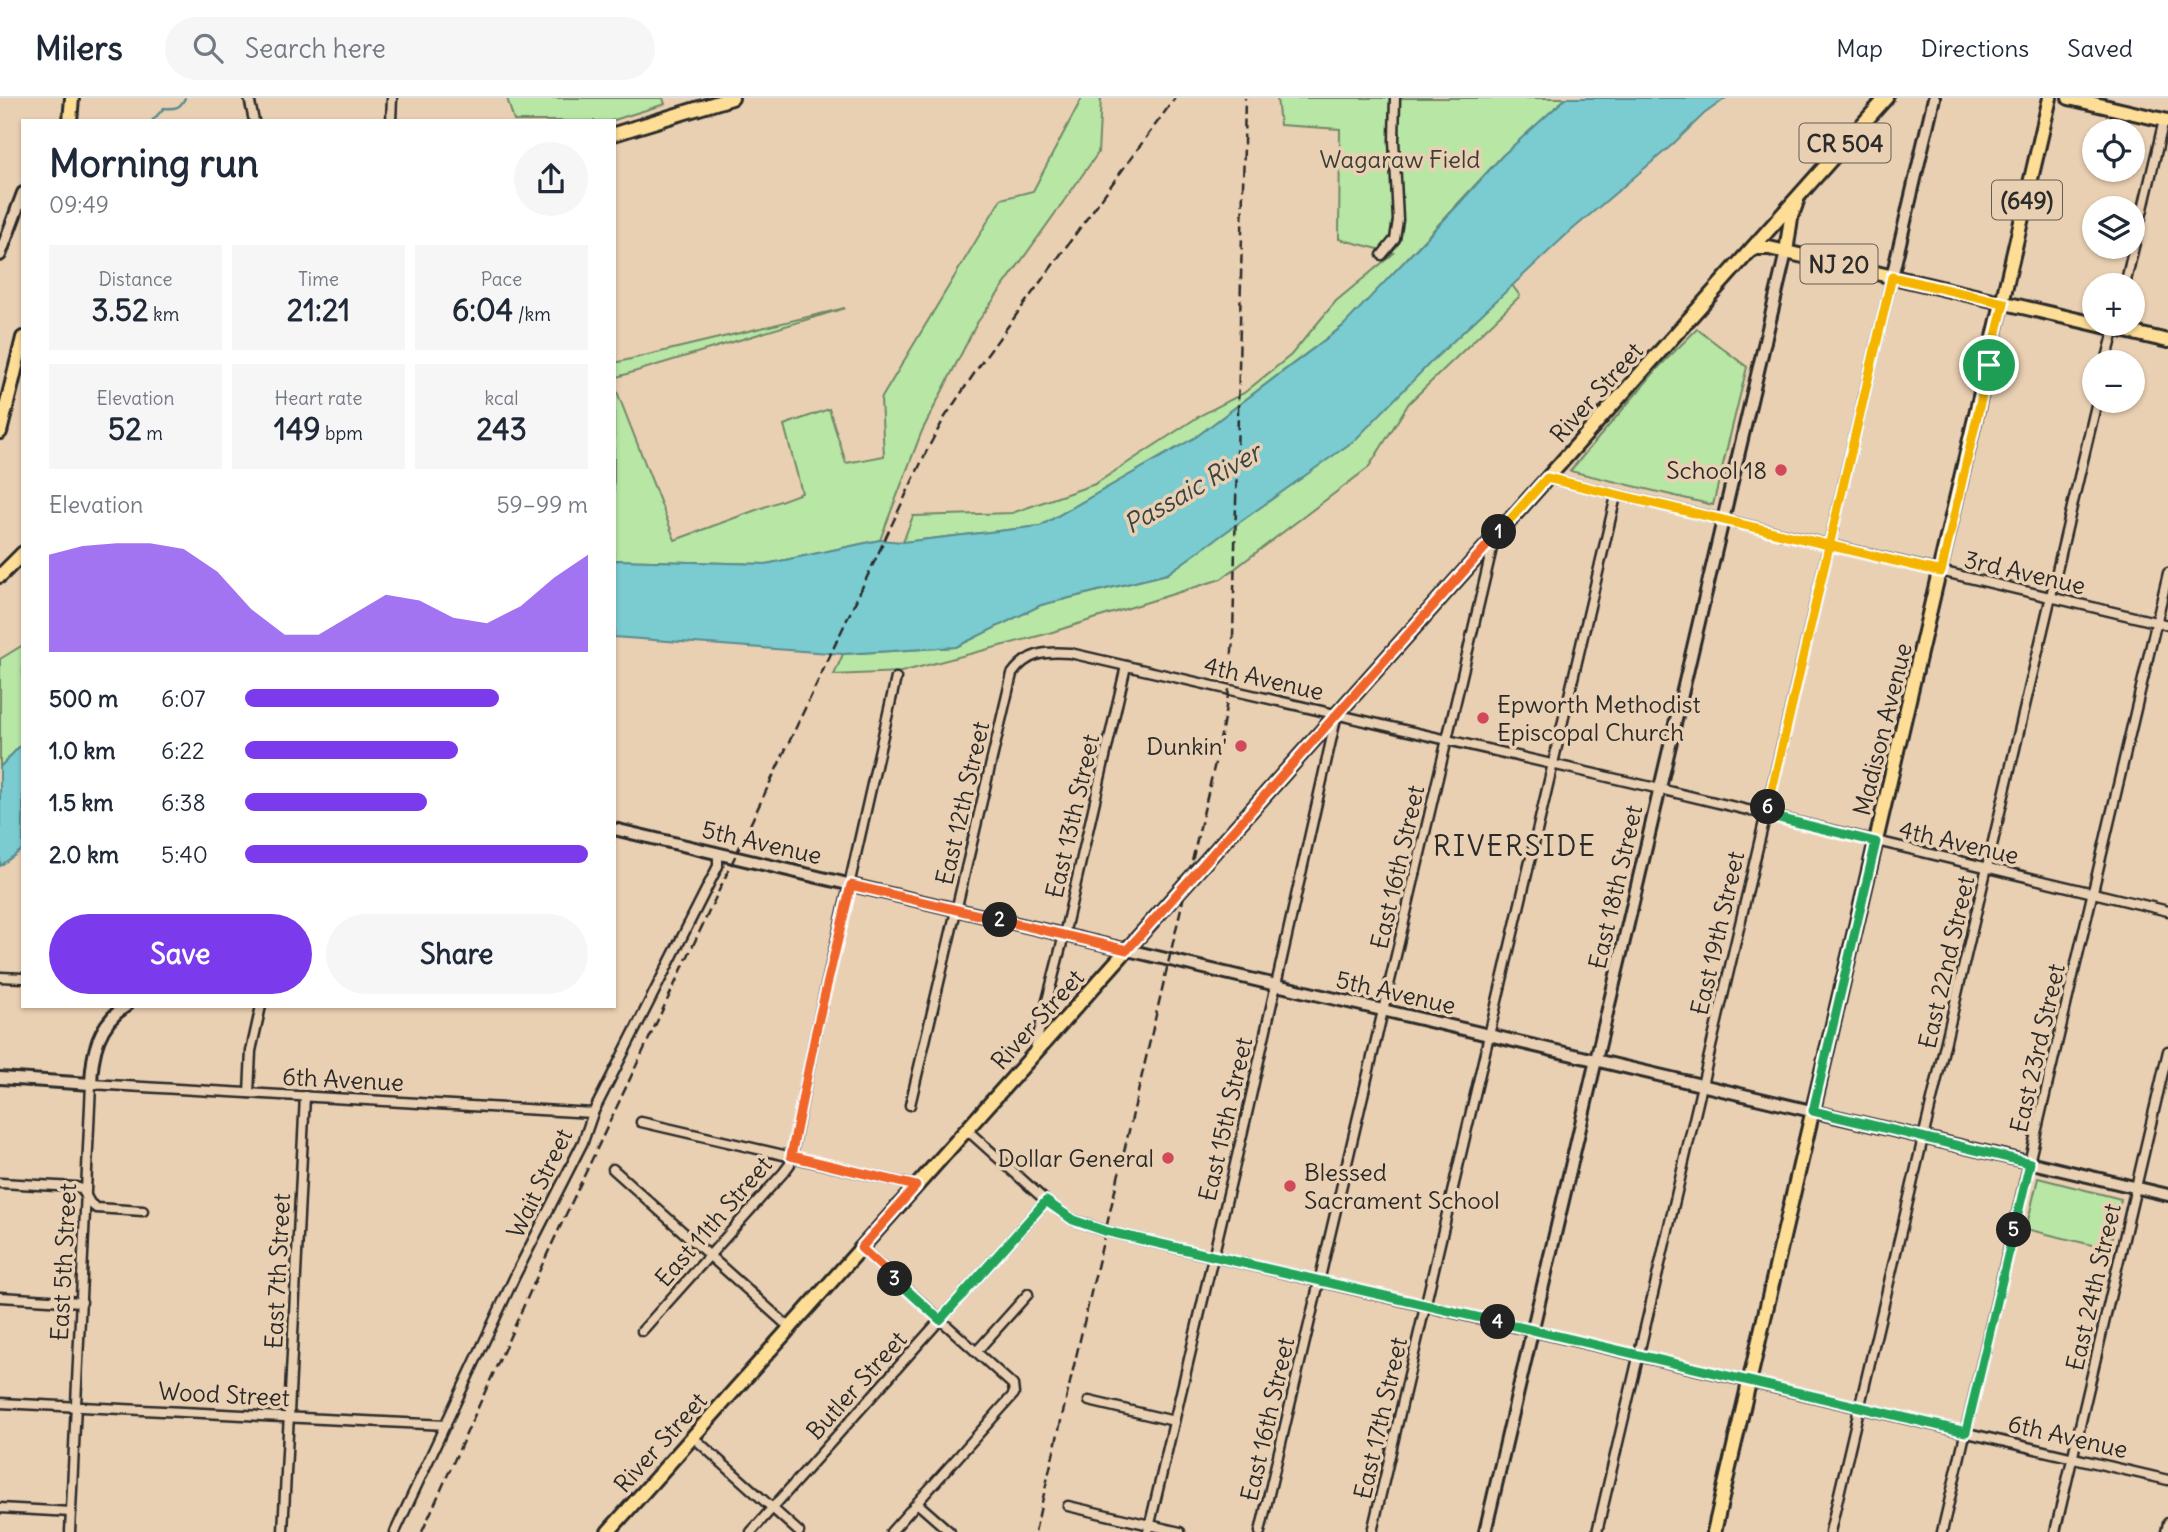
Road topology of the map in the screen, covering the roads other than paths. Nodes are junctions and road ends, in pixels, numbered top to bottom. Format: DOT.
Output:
graph roads {
  1 [pos="72,98"];
  2 [pos="249,98"];
  3 [pos="392,98"];
  4 [pos="732,98"];
  5 [pos="1395,98"];
  6 [pos="1886,98"];
  7 [pos="1934,98"];
  8 [pos="2050,98"];
  9 [pos="2069,98"];
  10 [pos="71,119"];
  11 [pos="254,119"];
  12 [pos="391,119"];
  13 [pos="2166,121"];
  14 [pos="616,133"];
  15 [pos="1804,189"];
  16 [pos="21,198"];
  17 [pos="1749,251"];
  18 [pos="1786,252"];
  19 [pos="0,255"];
  20 [pos="1382,255"];
  21 [pos="2127,273"];
  22 [pos="1892,277"];
  23 [pos="2004,303"];
  24 [pos="2082,319"];
  25 [pos="2145,334"];
  26 [pos="2168,341"];
  27 [pos="21,346"];
  28 [pos="2094,413"];
  29 [pos="0,432"];
  30 [pos="1547,478"];
  31 [pos="1616,495"];
  32 [pos="1724,521"];
  33 [pos="1494,537"];
  34 [pos="1830,546"];
  35 [pos="21,555"];
  36 [pos="1941,572"];
  37 [pos="2168,573"];
  38 [pos="0,576"];
  39 [pos="2050,598"];
  40 [pos="2156,623"];
  41 [pos="2168,625"];
  42 [pos="1126,666"];
  43 [pos="1012,674"];
  44 [pos="897,678"];
  45 [pos="1337,714"];
  46 [pos="1446,740"];
  47 [pos="1553,765"];
  48 [pos="1660,789"];
  49 [pos="1766,815"];
  50 [pos="616,829"];
  51 [pos="1876,842"];
  52 [pos="718,853"];
  53 [pos="1987,868"];
  54 [pos="851,885"];
  55 [pos="2093,893"];
  56 [pos="956,910"];
  57 [pos="2168,911"];
  58 [pos="1063,935"];
  59 [pos="1127,950"];
  60 [pos="0,977"];
  61 [pos="21,978"];
  62 [pos="1276,985"];
  63 [pos="123,1008"];
  64 [pos="261,1008"];
  65 [pos="1383,1010"];
  66 [pos="1490,1035"];
  67 [pos="2168,1051"];
  68 [pos="1033,1055"];
  69 [pos="1596,1060"];
  70 [pos="0,1078"];
  71 [pos="91,1084"];
  72 [pos="1703,1086"];
  73 [pos="249,1093"];
  74 [pos="305,1096"];
  75 [pos="910,1105"];
  76 [pos="1813,1111"];
  77 [pos="593,1113"];
  78 [pos="641,1122"];
  79 [pos="967,1130"];
  80 [pos="1924,1138"];
  81 [pos="791,1156"];
  82 [pos="2030,1163"];
  83 [pos="613,1169"];
  84 [pos="0,1183"];
  85 [pos="916,1186"];
  86 [pos="2137,1188"];
  87 [pos="87,1195"];
  88 [pos="2168,1195"];
  89 [pos="1046,1201"];
  90 [pos="143,1211"];
  91 [pos="861,1248"];
  92 [pos="1213,1255"];
  93 [pos="709,1256"];
  94 [pos="1320,1280"];
  95 [pos="1028,1294"];
  96 [pos="0,1297"];
  97 [pos="82,1302"];
  98 [pos="1427,1306"];
  99 [pos="940,1320"];
  100 [pos="790,1328"];
  101 [pos="1533,1330"];
  102 [pos="642,1331"];
  103 [pos="976,1352"];
  104 [pos="1639,1355"];
  105 [pos="1749,1381"];
  106 [pos="1089,1402"];
  107 [pos="0,1403"];
  108 [pos="77,1406"];
  109 [pos="1860,1407"];
  110 [pos="289,1416"];
  111 [pos="1174,1421"];
  112 [pos="446,1425"];
  113 [pos="1966,1432"];
  114 [pos="693,1437"];
  115 [pos="2073,1457"];
  116 [pos="2168,1480"];
  117 [pos="917,1503"];
  118 [pos="1068,1506"];
  119 [pos="0,1508"];
  120 [pos="772,1508"];
  121 [pos="71,1512"];
  122 [pos="2168,1523"];
  123 [pos="1149,1528"];
  124 [pos="70,1532"];
  125 [pos="283,1532"];
  126 [pos="395,1532"];
  127 [pos="608,1532"];
  128 [pos="751,1532"];
  129 [pos="799,1532"];
  130 [pos="891,1532"];
  131 [pos="950,1532"];
  132 [pos="1181,1532"];
  133 [pos="1260,1532"];
  134 [pos="1372,1532"];
  135 [pos="1485,1532"];
  136 [pos="1597,1532"];
  137 [pos="1714,1532"];
  138 [pos="1830,1532"];
  139 [pos="1942,1532"];
  140 [pos="2055,1532"];
  141 [pos="2166,1532"];
  1 -- 10 [label="main road"];
  2 -- 11 [label="street"];
  3 -- 12 [label="street"];
  4 -- 14 [label="main road"];
  5 -- 20 [label="street"];
  6 -- 15 [label="main road, River Street / CR 504"];
  7 -- 22 [label="main road, East 19th Street"];
  8 -- 23 [label="main road, Madison Avenue / (649)"];
  9 -- 13 [label="main road"];
  13 -- 21 [label="street"];
  15 -- 17 [label="main road, River Street"];
  15 -- 18 [label="main road, River Street / CR 504"];
  16 -- 19 [label="main road"];
  17 -- 18 [label="main road"];
  17 -- 30 [label="main road, River Street"];
  18 -- 22 [label="main road, NJ 20"];
  18 -- 32 [label="main road, East 18th Street"];
  22 -- 23 [label="main road, NJ 20"];
  22 -- 34 [label="street, East 19th Street"];
  23 -- 24 [label="main road, NJ 20"];
  23 -- 36 [label="main road, Madison Avenue / (649)"];
  25 -- 26 [label="main road, NJ 20"];
  27 -- 29 [label="main road"];
  28 -- 39 [label="street, East 22nd Street"];
  30 -- 31 [label="street, 3rd Avenue"];
  30 -- 33 [label="main road, River Street"];
  31 -- 32 [label="street, 3rd Avenue"];
  31 -- 47 [label="street, East 17th Street"];
  32 -- 34 [label="street, 3rd Avenue"];
  32 -- 48 [label="main road, East 18th Street"];
  33 -- 45 [label="main road, River Street"];
  33 -- 46 [label="street, East 16th Street"];
  34 -- 36 [label="street, 3rd Avenue"];
  34 -- 49 [label="street, East 19th Street"];
  35 -- 38 [label="main road"];
  36 -- 39 [label="street, 3rd Avenue"];
  36 -- 51 [label="main road, Madison Avenue"];
  37 -- 40 [label="street, East 23rd Street"];
  39 -- 40 [label="street, 3rd Avenue"];
  39 -- 53 [label="street, East 22nd Street"];
  40 -- 41 [label="street, 3rd Avenue"];
  40 -- 55 [label="street, East 23rd Street"];
  42 -- 43 [label="street, 4th Avenue"];
  42 -- 45 [label="street, 4th Avenue"];
  42 -- 58 [label="street, East 13th Street"];
  43 -- 56 [label="street, East 12th Street"];
  44 -- 54 [label="street, East 11th Street"];
  45 -- 46 [label="street, 4th Avenue"];
  45 -- 59 [label="main road, River Street"];
  45 -- 62 [label="street, East 15th Street"];
  46 -- 47 [label="street, 4th Avenue"];
  46 -- 65 [label="street, East 16th Street"];
  47 -- 48 [label="street, 4th Avenue"];
  47 -- 66 [label="street, East 17th Street"];
  48 -- 49 [label="street, 4th Avenue"];
  48 -- 69 [label="main road, East 18th Street"];
  49 -- 51 [label="street, 4th Avenue"];
  49 -- 72 [label="street, East 19th Street"];
  50 -- 52 [label="main road, 5th Avenue"];
  51 -- 53 [label="street, 4th Avenue"];
  51 -- 76 [label="main road, Madison Avenue"];
  52 -- 54 [label="main road, 5th Avenue"];
  52 -- 77 [label="street, Wait Street"];
  53 -- 55 [label="street, 4th Avenue"];
  53 -- 80 [label="street, East 22nd Street"];
  54 -- 56 [label="main road, 5th Avenue"];
  54 -- 81 [label="street, East 11th Street"];
  55 -- 57 [label="street, 4th Avenue"];
  55 -- 82 [label="street, East 23rd Street"];
  56 -- 58 [label="main road, 5th Avenue"];
  56 -- 75 [label="street, East 12th Street"];
  58 -- 59 [label="main road, 5th Avenue"];
  58 -- 68 [label="street, East 13th Street"];
  59 -- 62 [label="main road, 5th Avenue"];
  59 -- 68 [label="main road, River Street"];
  60 -- 61 [label="street"];
  62 -- 65 [label="main road, 5th Avenue"];
  62 -- 92 [label="street, East 15th Street"];
  63 -- 71 [label="main road, East 5th Street"];
  64 -- 73 [label="street"];
  65 -- 66 [label="main road, 5th Avenue"];
  65 -- 94 [label="street, East 16th Street"];
  66 -- 69 [label="main road, 5th Avenue"];
  66 -- 98 [label="street, East 17th Street"];
  67 -- 86 [label="street, East 24th Street"];
  68 -- 79 [label="main road, River Street"];
  69 -- 72 [label="main road, 5th Avenue"];
  69 -- 101 [label="main road, East 18th Street"];
  70 -- 71 [label="main road"];
  71 -- 73 [label="street, 6th Avenue"];
  71 -- 87 [label="street, East 5th Street"];
  72 -- 76 [label="main road, 5th Avenue"];
  72 -- 104 [label="street, East 19th Street"];
  73 -- 74 [label="street, 6th Avenue"];
  74 -- 77 [label="street, 6th Avenue"];
  74 -- 110 [label="street, East 7th Street"];
  76 -- 80 [label="main road, 5th Avenue"];
  76 -- 105 [label="main road, Madison Avenue"];
  77 -- 112 [label="street, Wait Street"];
  78 -- 81 [label="street"];
  79 -- 85 [label="main road, River Street"];
  79 -- 89 [label="street, 6th Avenue"];
  80 -- 82 [label="main road, 5th Avenue"];
  80 -- 109 [label="street, East 22nd Street"];
  81 -- 85 [label="street"];
  81 -- 93 [label="street, East 11th Street"];
  82 -- 86 [label="main road, 5th Avenue"];
  82 -- 113 [label="street, East 23rd Street"];
  83 -- 93 [label="street"];
  84 -- 87 [label="street"];
  85 -- 91 [label="main road, River Street"];
  86 -- 88 [label="main road, 5th Avenue"];
  86 -- 115 [label="street, East 24th Street"];
  87 -- 90 [label="street"];
  87 -- 97 [label="street, East 5th Street"];
  89 -- 92 [label="street, 6th Avenue"];
  89 -- 99 [label="street, Butler Street"];
  91 -- 99 [label="street"];
  91 -- 100 [label="main road, River Street"];
  92 -- 94 [label="street, 6th Avenue"];
  92 -- 111 [label="street, East 15th Street"];
  93 -- 100 [label="street"];
  93 -- 102 [label="street, East 11th Street"];
  94 -- 98 [label="street, 6th Avenue"];
  94 -- 133 [label="street, East 16th Street"];
  95 -- 103 [label="street"];
  96 -- 97 [label="street"];
  97 -- 108 [label="street, East 5th Street"];
  98 -- 101 [label="street, 6th Avenue"];
  98 -- 134 [label="street, East 17th Street"];
  99 -- 103 [label="street"];
  99 -- 120 [label="street, Butler Street"];
  100 -- 114 [label="main road, River Street"];
  101 -- 104 [label="street, 6th Avenue"];
  101 -- 135 [label="main road, East 18th Street"];
  103 -- 117 [label="street"];
  104 -- 105 [label="street, 6th Avenue"];
  104 -- 136 [label="street, East 19th Street"];
  105 -- 109 [label="street, 6th Avenue"];
  105 -- 137 [label="main road, Madison Avenue"];
  106 -- 111 [label="street"];
  107 -- 108 [label="street, Wood Street"];
  108 -- 110 [label="street, Wood Street"];
  108 -- 121 [label="street, East 5th Street"];
  109 -- 113 [label="street, 6th Avenue"];
  109 -- 138 [label="street, East 22nd Street"];
  110 -- 112 [label="street, Wood Street"];
  110 -- 125 [label="street, East 7th Street"];
  111 -- 123 [label="street, East 15th Street"];
  112 -- 126 [label="street, Wait Street"];
  113 -- 115 [label="street, 6th Avenue"];
  113 -- 139 [label="street, East 23rd Street"];
  114 -- 120 [label="street"];
  114 -- 127 [label="main road, River Street"];
  115 -- 116 [label="street, 6th Avenue"];
  115 -- 140 [label="street, East 24th Street"];
  117 -- 130 [label="street"];
  117 -- 131 [label="street"];
  118 -- 123 [label="street"];
  119 -- 121 [label="street"];
  120 -- 128 [label="street, Butler Street"];
  120 -- 129 [label="street"];
  121 -- 124 [label="street, East 5th Street"];
  122 -- 141 [label="street"];
  123 -- 132 [label="street"];
}
